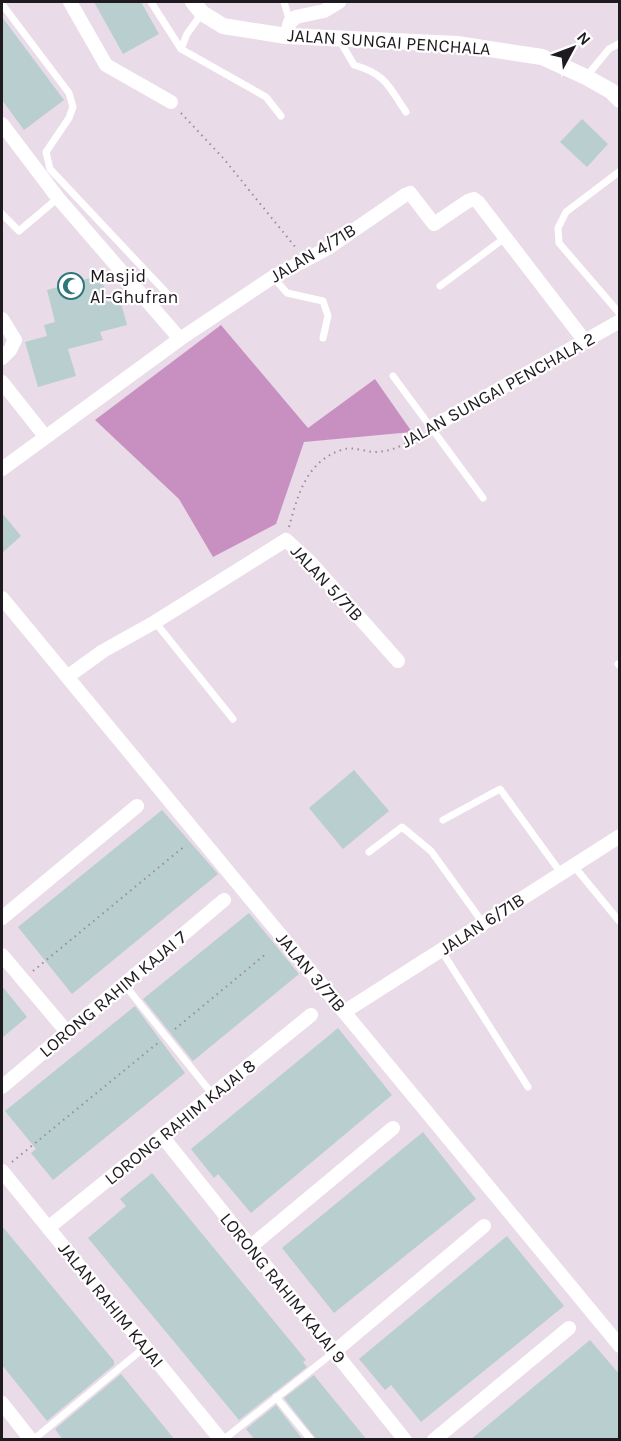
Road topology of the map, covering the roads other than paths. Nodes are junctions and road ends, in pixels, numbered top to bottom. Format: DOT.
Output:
graph roads {
  1 [pos="70,2"];
  2 [pos="151,2"];
  3 [pos="285,2"];
  4 [pos="339,2"];
  5 [pos="2,4"];
  6 [pos="197,7"];
  7 [pos="288,29"];
  8 [pos="338,39"];
  9 [pos="620,42"];
  10 [pos="180,50"];
  11 [pos="586,77"];
  12 [pos="620,100"];
  13 [pos="171,102"];
  14 [pos="406,112"];
  15 [pos="281,116"];
  16 [pos="2,124"];
  17 [pos="620,171"];
  18 [pos="58,198"];
  19 [pos="2,214"];
  20 [pos="506,237"];
  21 [pos="273,277"];
  22 [pos="440,286"];
  23 [pos="175,302"];
  24 [pos="620,314"];
  25 [pos="2,319"];
  26 [pos="620,321"];
  27 [pos="322,338"];
  28 [pos="180,339"];
  29 [pos="584,340"];
  30 [pos="2,358"];
  31 [pos="393,376"];
  32 [pos="2,382"];
  33 [pos="432,427"];
  34 [pos="44,435"];
  35 [pos="2,469"];
  36 [pos="483,498"];
  37 [pos="2,598"];
  38 [pos="155,622"];
  39 [pos="398,661"];
  40 [pos="67,677"];
  41 [pos="233,719"];
  42 [pos="137,806"];
  43 [pos="443,820"];
  44 [pos="620,836"];
  45 [pos="369,852"];
  46 [pos="567,869"];
  47 [pos="224,900"];
  48 [pos="2,918"];
  49 [pos="620,922"];
  50 [pos="483,923"];
  51 [pos="441,950"];
  52 [pos="2,955"];
  53 [pos="124,984"];
  54 [pos="344,1012"];
  55 [pos="311,1015"];
  56 [pos="67,1032"];
  57 [pos="2,1087"];
  58 [pos="528,1088"];
  59 [pos="213,1095"];
  60 [pos="393,1128"];
  61 [pos="162,1136"];
  62 [pos="6,1167"];
  63 [pos="484,1226"];
  64 [pos="48,1228"];
  65 [pos="250,1247"];
  66 [pos="569,1328"];
  67 [pos="620,1346"];
  68 [pos="145,1347"];
  69 [pos="334,1352"];
  70 [pos="276,1397"];
  71 [pos="2,1403"];
  72 [pos="32,1440"];
  73 [pos="222,1440"];
  74 [pos="311,1440"];
  75 [pos="405,1440"];
  76 [pos="434,1440"];
  1 -- 13 [label="street"];
  2 -- 10 [label="lane"];
  3 -- 7 [label="lane"];
  4 -- 7 [label="street"];
  5 -- 23 [label="lane"];
  6 -- 7 [label="street, JALAN SUNGAI PENCHALA"];
  6 -- 10 [label="lane"];
  7 -- 8 [label="street, JALAN SUNGAI PENCHALA"];
  8 -- 11 [label="street, JALAN SUNGAI PENCHALA"];
  8 -- 14 [label="lane"];
  9 -- 11 [label="lane"];
  10 -- 15 [label="lane"];
  11 -- 12 [label="street, JALAN SUNGAI PENCHALA"];
  16 -- 18 [label="street"];
  17 -- 24 [label="lane"];
  18 -- 19 [label="lane"];
  18 -- 28 [label="street"];
  20 -- 21 [label="street, JALAN 4/71B"];
  20 -- 22 [label="lane"];
  20 -- 29 [label="street, JALAN 4/71B"];
  21 -- 27 [label="lane"];
  21 -- 28 [label="street, JALAN 4/71B"];
  25 -- 30 [label="street"];
  26 -- 29 [label="street, JALAN SUNGAI PENCHALA 2"];
  28 -- 34 [label="street, JALAN 4/71B"];
  29 -- 33 [label="street, JALAN SUNGAI PENCHALA 2"];
  31 -- 33 [label="lane"];
  32 -- 34 [label="street"];
  33 -- 36 [label="lane"];
  34 -- 35 [label="street, JALAN 4/71B"];
  37 -- 40 [label="street, JALAN 3/71B"];
  38 -- 39 [label="street, JALAN 5/71B"];
  38 -- 40 [label="street, JALAN 5/71B"];
  38 -- 41 [label="lane"];
  40 -- 54 [label="street, JALAN 3/71B"];
  42 -- 48 [label="street"];
  43 -- 46 [label="lane"];
  44 -- 46 [label="street, JALAN 6/71B"];
  45 -- 50 [label="lane"];
  46 -- 49 [label="lane"];
  46 -- 50 [label="street, JALAN 6/71B"];
  47 -- 53 [label="street, LORONG RAHIM KAJAI 7"];
  50 -- 51 [label="street, JALAN 6/71B"];
  51 -- 54 [label="street, JALAN 6/71B"];
  51 -- 58 [label="lane"];
  52 -- 56 [label="street"];
  53 -- 56 [label="street, LORONG RAHIM KAJAI 7"];
  53 -- 59 [label="lane"];
  54 -- 67 [label="street, JALAN 3/71B"];
  55 -- 59 [label="street, LORONG RAHIM KAJAI 8"];
  56 -- 57 [label="street, LORONG RAHIM KAJAI 7"];
  59 -- 61 [label="street, LORONG RAHIM KAJAI 8"];
  60 -- 65 [label="street"];
  61 -- 64 [label="street, LORONG RAHIM KAJAI 8"];
  61 -- 65 [label="street, LORONG RAHIM KAJAI 9"];
  62 -- 64 [label="street, JALAN RAHIM KAJAI"];
  63 -- 69 [label="street"];
  64 -- 68 [label="street, JALAN RAHIM KAJAI"];
  65 -- 69 [label="street, LORONG RAHIM KAJAI 9"];
  66 -- 76 [label="street"];
  68 -- 72 [label="lane"];
  68 -- 73 [label="street, JALAN RAHIM KAJAI"];
  69 -- 70 [label="lane"];
  69 -- 75 [label="street, LORONG RAHIM KAJAI 9"];
  70 -- 73 [label="lane"];
  70 -- 74 [label="lane"];
  71 -- 72 [label="street"];
}
